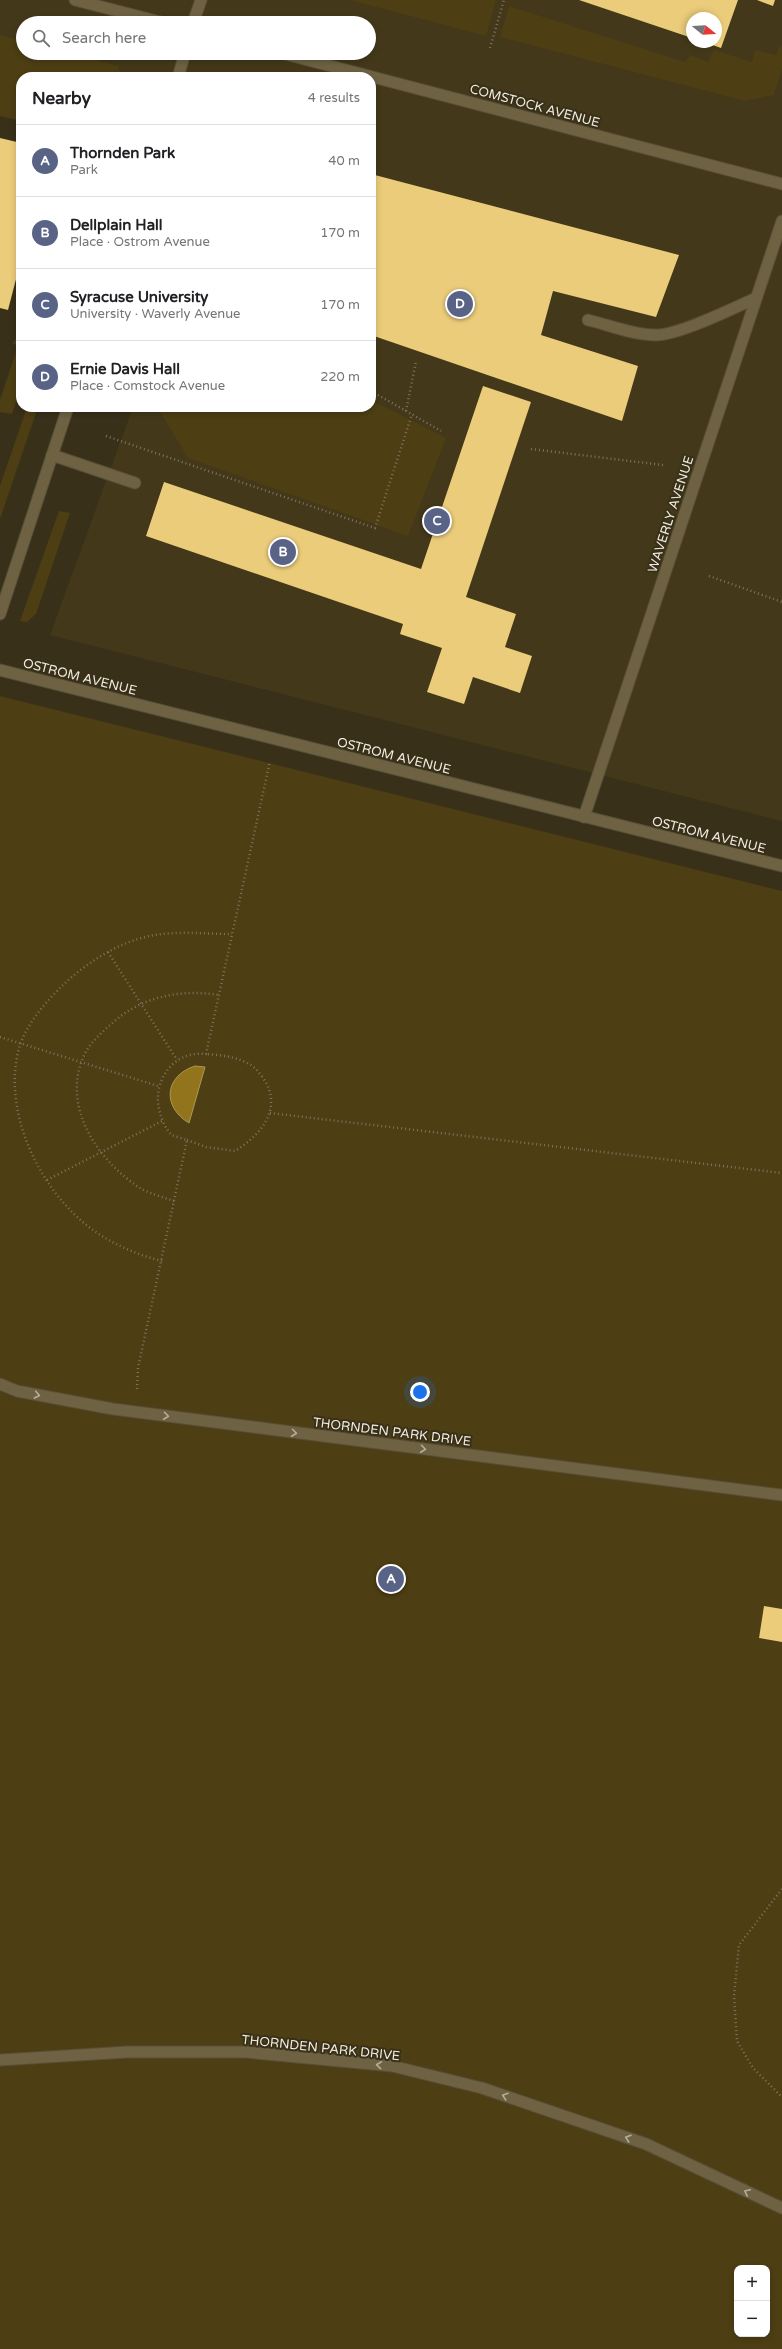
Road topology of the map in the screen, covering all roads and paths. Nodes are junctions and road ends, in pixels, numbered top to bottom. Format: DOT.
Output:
graph roads {
  1 [pos="75,0"];
  2 [pos="201,0"];
  3 [pos="504,0"];
  4 [pos="137,16"];
  5 [pos="195,16"];
  6 [pos="490,48"];
  7 [pos="183,60"];
  8 [pos="307,60"];
  9 [pos="179,72"];
  10 [pos="353,72"];
  11 [pos="376,78"];
  12 [pos="782,184"];
  13 [pos="782,220"];
  14 [pos="756,298"];
  15 [pos="588,320"];
  16 [pos="416,361"];
  17 [pos="376,395"];
  18 [pos="406,411"];
  19 [pos="66,412"];
  20 [pos="412,414"];
  21 [pos="441,431"];
  22 [pos="106,436"];
  23 [pos="531,449"];
  24 [pos="52,455"];
  25 [pos="663,466"];
  26 [pos="135,483"];
  27 [pos="709,576"];
  28 [pos="782,602"];
  29 [pos="0,614"];
  30 [pos="0,670"];
  31 [pos="275,739"];
  32 [pos="584,817"];
  33 [pos="782,866"];
  34 [pos="232,934"];
  35 [pos="108,952"];
  36 [pos="219,995"];
  37 [pos="140,1003"];
  38 [pos="0,1037"];
  39 [pos="20,1044"];
  40 [pos="206,1054"];
  41 [pos="177,1060"];
  42 [pos="81,1062"];
  43 [pos="158,1086"];
  44 [pos="270,1113"];
  45 [pos="162,1121"];
  46 [pos="187,1140"];
  47 [pos="100,1153"];
  48 [pos="782,1173"];
  49 [pos="47,1180"];
  50 [pos="174,1200"];
  51 [pos="162,1261"];
  52 [pos="0,1384"];
  53 [pos="137,1392"];
  54 [pos="782,1495"];
  55 [pos="782,1889"];
  56 [pos="0,2060"];
  57 [pos="782,2097"];
  58 [pos="782,2208"];
  1 -- 4 [label="street"];
  2 -- 5 [label="street"];
  3 -- 6 [label="path"];
  7 -- 9 [label="street"];
  8 -- 10 [label="street, COMSTOCK AVENUE"];
  11 -- 12 [label="street, COMSTOCK AVENUE"];
  13 -- 14 [label="street, WAVERLY AVENUE"];
  14 -- 15 [label="street"];
  14 -- 32 [label="street, WAVERLY AVENUE"];
  16 -- 18 [label="path"];
  17 -- 18 [label="path"];
  18 -- 20 [label="path"];
  19 -- 24 [label="street"];
  20 -- 21 [label="path"];
  20 -- 22 [label="path"];
  23 -- 25 [label="path"];
  24 -- 26 [label="street"];
  24 -- 29 [label="street"];
  27 -- 28 [label="path"];
  30 -- 31 [label="street, OSTROM AVENUE"];
  31 -- 32 [label="street, OSTROM AVENUE"];
  31 -- 34 [label="path"];
  32 -- 33 [label="street, OSTROM AVENUE"];
  34 -- 35 [label="path"];
  34 -- 36 [label="path"];
  35 -- 37 [label="path"];
  35 -- 39 [label="path"];
  36 -- 37 [label="path"];
  36 -- 40 [label="path"];
  37 -- 41 [label="path"];
  37 -- 42 [label="path"];
  38 -- 39 [label="path"];
  39 -- 42 [label="path"];
  39 -- 49 [label="path"];
  40 -- 41 [label="path"];
  40 -- 44 [label="path"];
  41 -- 43 [label="path"];
  42 -- 43 [label="path"];
  42 -- 47 [label="path"];
  43 -- 45 [label="path"];
  44 -- 46 [label="path"];
  44 -- 48 [label="path"];
  45 -- 46 [label="path"];
  45 -- 47 [label="path"];
  46 -- 50 [label="path"];
  47 -- 49 [label="path"];
  47 -- 50 [label="path"];
  49 -- 51 [label="path"];
  50 -- 51 [label="path"];
  51 -- 53 [label="path"];
  52 -- 54 [label="street, THORNDEN PARK DRIVE, one-way"];
  55 -- 57 [label="path"];
  58 -- 56 [label="street, THORNDEN PARK DRIVE, one-way"];
}
